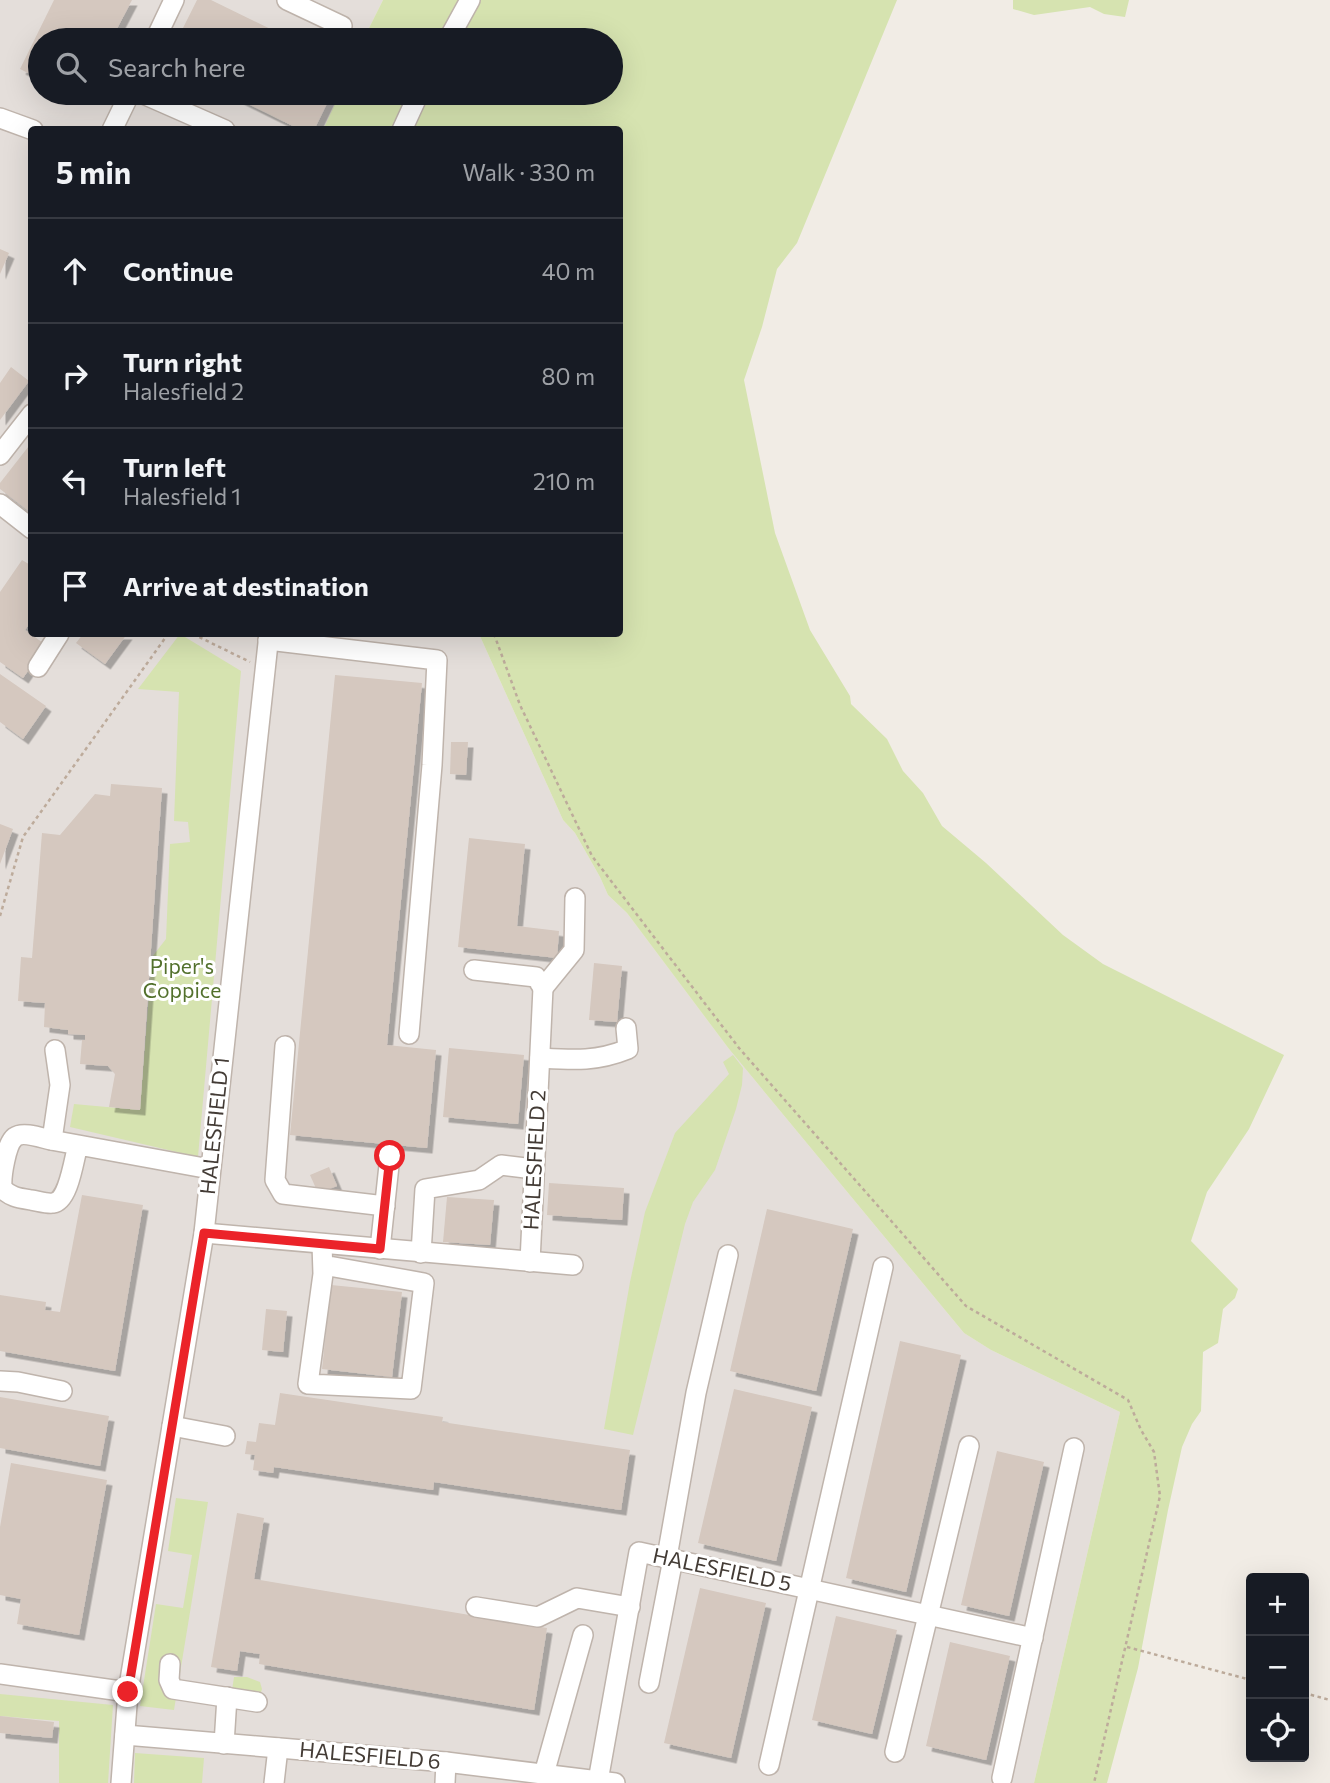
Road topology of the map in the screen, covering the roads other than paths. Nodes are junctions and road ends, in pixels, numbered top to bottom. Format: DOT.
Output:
graph roads {
  1 [pos="174,0"];
  2 [pos="287,0"];
  3 [pos="470,0"];
  4 [pos="342,26"];
  5 [pos="161,28"];
  6 [pos="455,28"];
  7 [pos="124,105"];
  8 [pos="168,105"];
  9 [pos="413,105"];
  10 [pos="0,118"];
  11 [pos="114,126"];
  12 [pos="216,126"];
  13 [pos="404,126"];
  14 [pos="28,128"];
  15 [pos="28,419"];
  16 [pos="0,455"];
  17 [pos="0,504"];
  18 [pos="28,526"];
  19 [pos="57,637"];
  20 [pos="269,637"];
  21 [pos="38,667"];
  22 [pos="575,898"];
  23 [pos="474,970"];
  24 [pos="543,988"];
  25 [pos="626,1028"];
  26 [pos="409,1034"];
  27 [pos="285,1046"];
  28 [pos="55,1051"];
  29 [pos="540,1058"];
  30 [pos="52,1140"];
  31 [pos="78,1145"];
  32 [pos="390,1156"];
  33 [pos="210,1169"];
  34 [pos="534,1170"];
  35 [pos="385,1206"];
  36 [pos="204,1233"];
  37 [pos="322,1244"];
  38 [pos="380,1249"];
  39 [pos="421,1253"];
  40 [pos="728,1255"];
  41 [pos="530,1262"];
  42 [pos="323,1265"];
  43 [pos="573,1265"];
  44 [pos="883,1267"];
  45 [pos="0,1381"];
  46 [pos="62,1391"];
  47 [pos="172,1426"];
  48 [pos="225,1436"];
  49 [pos="969,1446"];
  50 [pos="1074,1448"];
  51 [pos="670,1558"];
  52 [pos="809,1590"];
  53 [pos="476,1607"];
  54 [pos="629,1607"];
  55 [pos="928,1616"];
  56 [pos="583,1635"];
  57 [pos="1032,1639"];
  58 [pos="170,1664"];
  59 [pos="0,1674"];
  60 [pos="649,1683"];
  61 [pos="128,1692"];
  62 [pos="227,1697"];
  63 [pos="257,1702"];
  64 [pos="125,1735"];
  65 [pos="224,1744"];
  66 [pos="278,1748"];
  67 [pos="895,1752"];
  68 [pos="446,1762"];
  69 [pos="769,1765"];
  70 [pos="544,1774"];
  71 [pos="1002,1778"];
  72 [pos="607,1782"];
  73 [pos="121,1783"];
  74 [pos="274,1783"];
  75 [pos="445,1783"];
  1 -- 5 [label="street"];
  2 -- 4 [label="street"];
  3 -- 6 [label="street"];
  7 -- 11 [label="street"];
  8 -- 12 [label="street"];
  9 -- 13 [label="street"];
  10 -- 14 [label="street"];
  15 -- 16 [label="street"];
  17 -- 18 [label="street"];
  19 -- 21 [label="street"];
  20 -- 26 [label="street"];
  20 -- 33 [label="street, HALESFIELD 1"];
  22 -- 24 [label="street"];
  23 -- 24 [label="street"];
  24 -- 29 [label="street, HALESFIELD 2"];
  25 -- 29 [label="street"];
  27 -- 35 [label="street"];
  28 -- 30 [label="street"];
  29 -- 34 [label="street, HALESFIELD 2"];
  30 -- 31 [label="street"];
  30 -- 31 [label="street"];
  31 -- 33 [label="street"];
  32 -- 35 [label="street"];
  33 -- 36 [label="street, HALESFIELD 1"];
  34 -- 39 [label="street"];
  34 -- 41 [label="street, HALESFIELD 2"];
  35 -- 38 [label="street"];
  36 -- 37 [label="street, HALESFIELD 2"];
  36 -- 47 [label="street, HALESFIELD 1"];
  37 -- 38 [label="street, HALESFIELD 2"];
  37 -- 42 [label="street"];
  38 -- 39 [label="street, HALESFIELD 2"];
  39 -- 41 [label="street, HALESFIELD 2"];
  40 -- 51 [label="street"];
  41 -- 43 [label="street, HALESFIELD 2"];
  42 -- 42 [label="street"];
  44 -- 52 [label="street"];
  45 -- 46 [label="street"];
  47 -- 48 [label="street"];
  47 -- 61 [label="street, HALESFIELD 1"];
  49 -- 55 [label="street"];
  50 -- 57 [label="street"];
  51 -- 52 [label="street, HALESFIELD 5"];
  51 -- 54 [label="street, HALESFIELD 5"];
  51 -- 60 [label="street"];
  52 -- 55 [label="street, HALESFIELD 5"];
  52 -- 69 [label="street"];
  53 -- 54 [label="street"];
  54 -- 72 [label="street, HALESFIELD 5"];
  55 -- 57 [label="street, HALESFIELD 5"];
  55 -- 67 [label="street"];
  56 -- 70 [label="street"];
  57 -- 71 [label="street"];
  58 -- 62 [label="street"];
  59 -- 61 [label="street"];
  61 -- 64 [label="street, HALESFIELD 1"];
  62 -- 63 [label="street"];
  62 -- 65 [label="street"];
  64 -- 65 [label="street, HALESFIELD 6"];
  64 -- 73 [label="street, HALESFIELD 1"];
  65 -- 66 [label="street, HALESFIELD 6"];
  66 -- 68 [label="street, HALESFIELD 6"];
  66 -- 74 [label="street"];
  68 -- 70 [label="street, HALESFIELD 6"];
  68 -- 75 [label="street"];
  70 -- 72 [label="street, HALESFIELD 6"];
}
